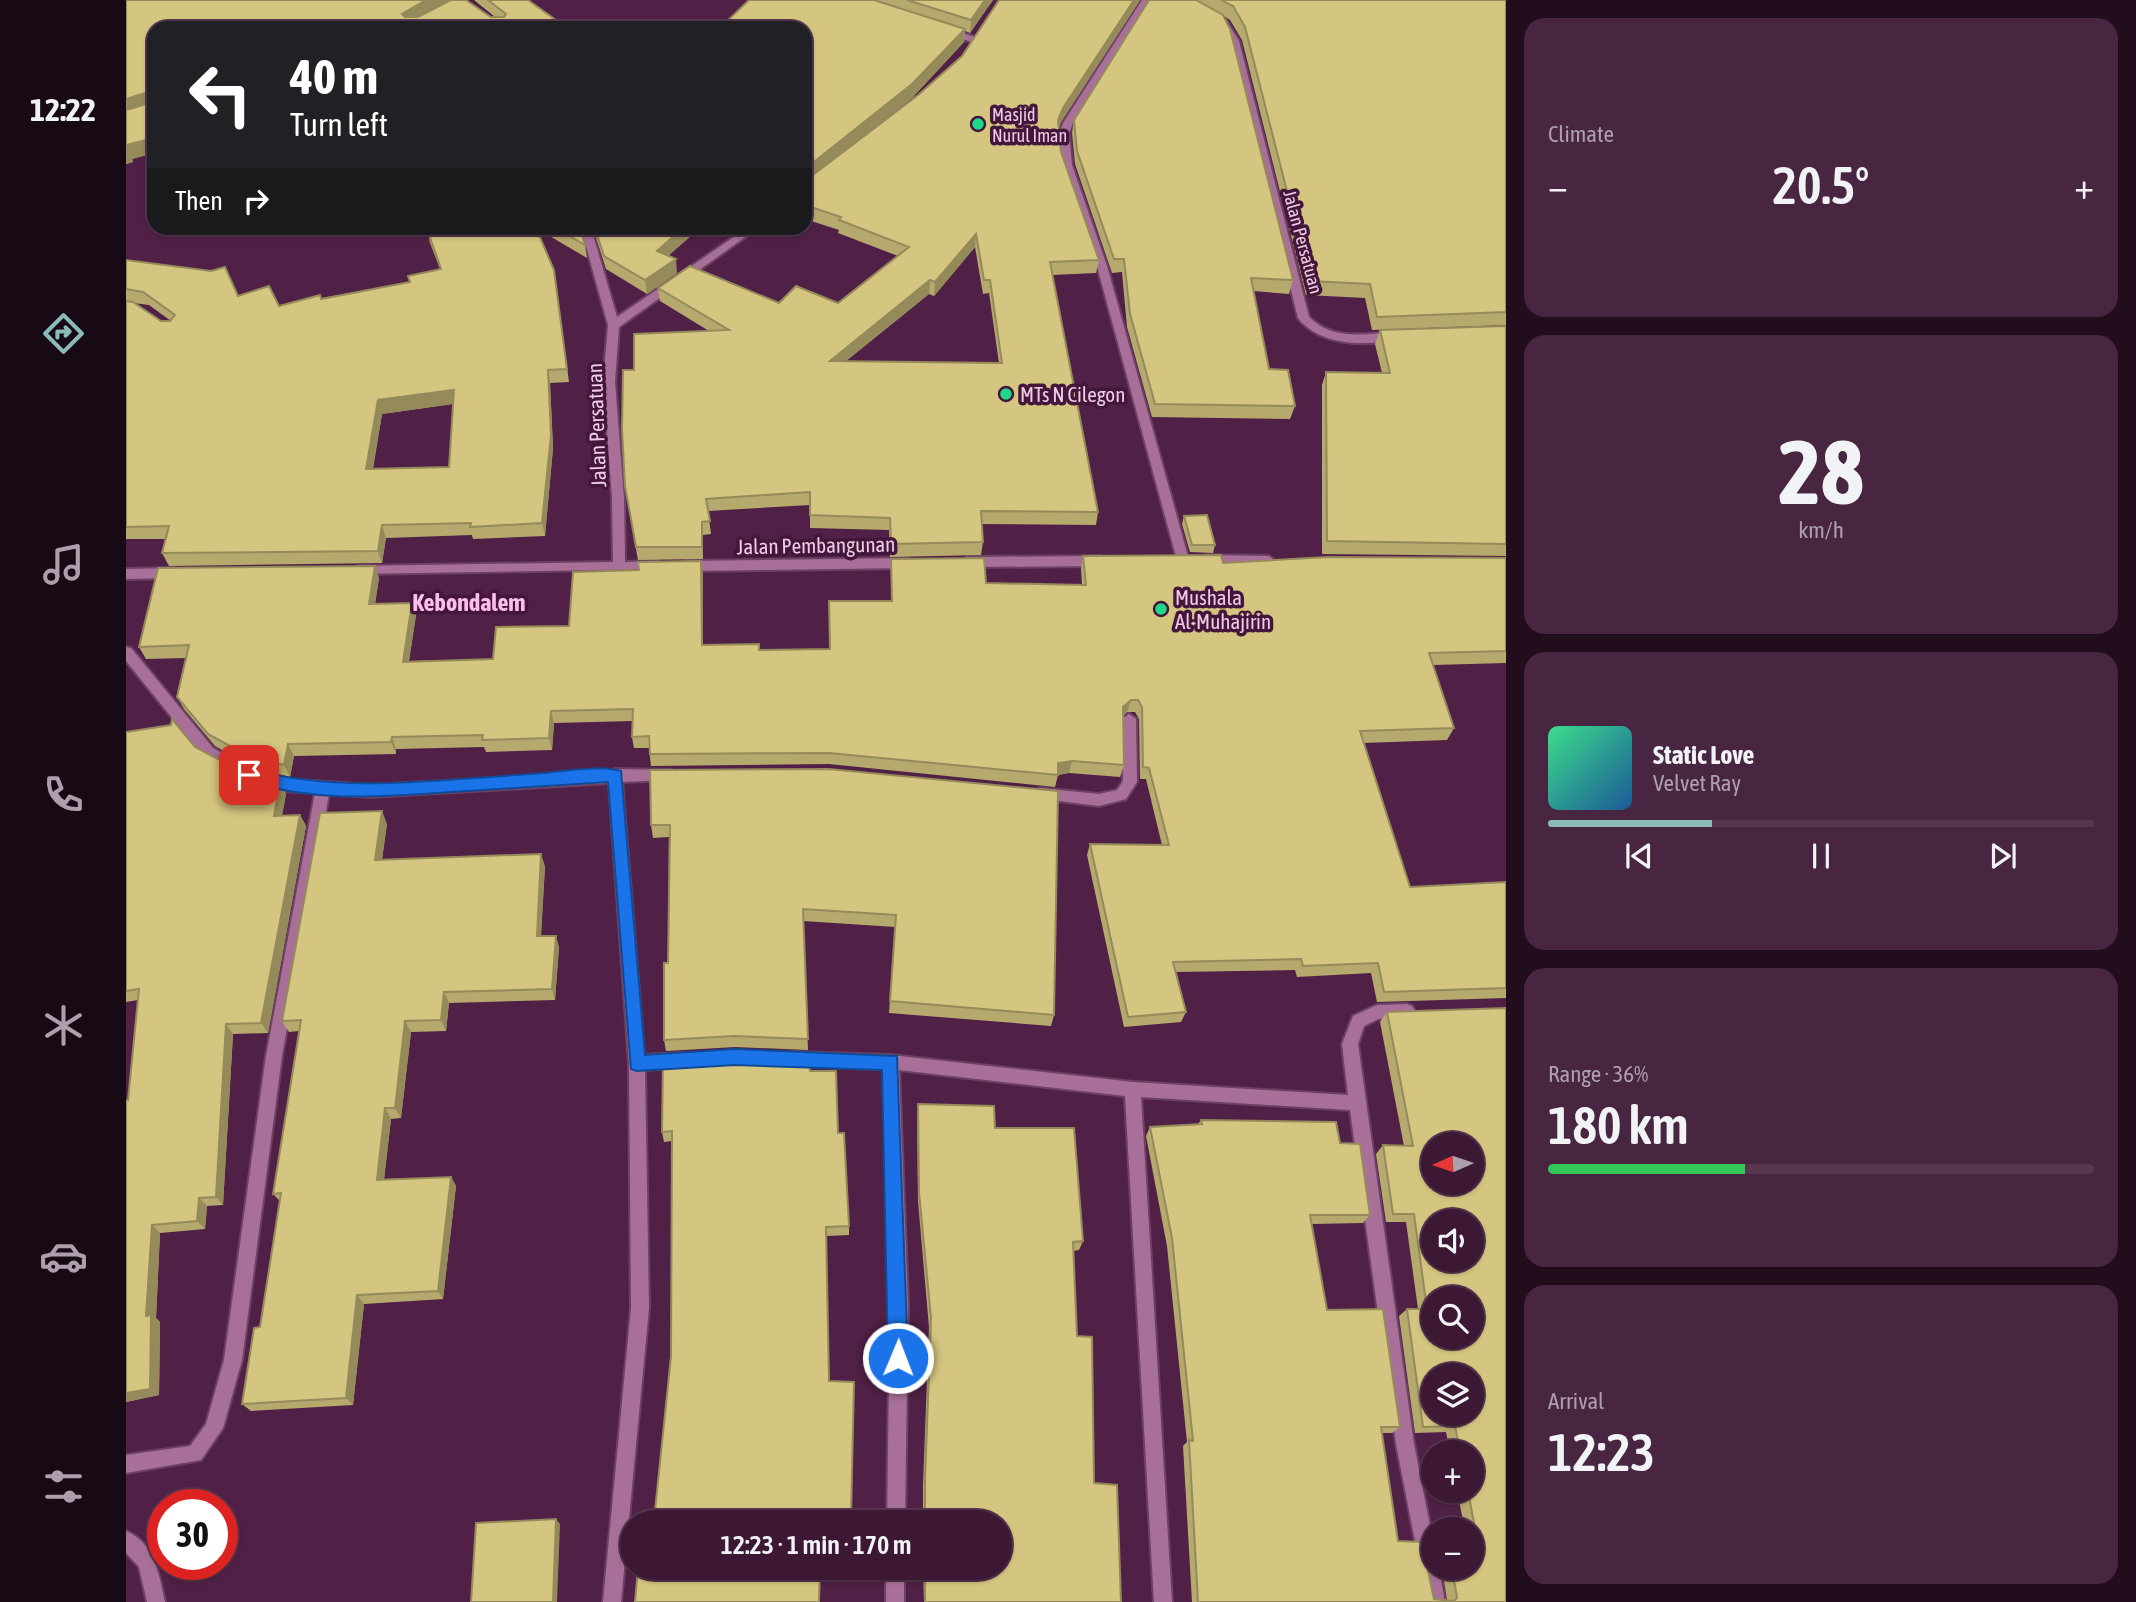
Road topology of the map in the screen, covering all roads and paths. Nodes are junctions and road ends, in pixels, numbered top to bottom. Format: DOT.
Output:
graph roads {
  1 [pos="1147,0"];
  2 [pos="1216,17"];
  3 [pos="936,28"];
  4 [pos="982,30"];
  5 [pos="588,235"];
  6 [pos="743,235"];
  7 [pos="614,325"];
  8 [pos="1411,335"];
  9 [pos="1115,561"];
  10 [pos="925,562"];
  11 [pos="952,562"];
  12 [pos="1278,562"];
  13 [pos="619,566"];
  14 [pos="342,571"];
  15 [pos="194,573"];
  16 [pos="126,574"];
  17 [pos="126,652"];
  18 [pos="1129,719"];
  19 [pos="682,774"];
  20 [pos="615,775"];
  21 [pos="323,790"];
  22 [pos="1018,792"];
  23 [pos="1428,1010"];
  24 [pos="774,1058"];
  25 [pos="699,1059"];
  26 [pos="891,1062"];
  27 [pos="637,1063"];
  28 [pos="1133,1089"];
  29 [pos="1357,1103"];
  30 [pos="126,1464"];
  31 [pos="896,1510"];
  32 [pos="126,1540"];
  33 [pos="895,1580"];
  34 [pos="156,1602"];
  35 [pos="612,1602"];
  36 [pos="895,1602"];
  37 [pos="1163,1602"];
  38 [pos="1436,1602"];
  1 -- 12 [label="street"];
  2 -- 8 [label="street, Jalan Persatuan"];
  3 -- 4 [label="street"];
  5 -- 7 [label="street"];
  6 -- 7 [label="street"];
  7 -- 13 [label="street, Jalan Persatuan"];
  9 -- 11 [label="street"];
  10 -- 13 [label="street, Jalan Pembangunan"];
  13 -- 14 [label="street, Jalan Pembangunan"];
  15 -- 16 [label="street"];
  17 -- 21 [label="street"];
  18 -- 22 [label="street"];
  19 -- 20 [label="street"];
  20 -- 21 [label="street"];
  20 -- 27 [label="street"];
  21 -- 30 [label="street"];
  23 -- 29 [label="street"];
  24 -- 26 [label="street"];
  25 -- 27 [label="street"];
  26 -- 28 [label="street"];
  26 -- 31 [label="street"];
  27 -- 35 [label="street"];
  28 -- 29 [label="street"];
  28 -- 37 [label="street"];
  29 -- 38 [label="street"];
  32 -- 34 [label="street"];
  33 -- 36 [label="street"];
}
